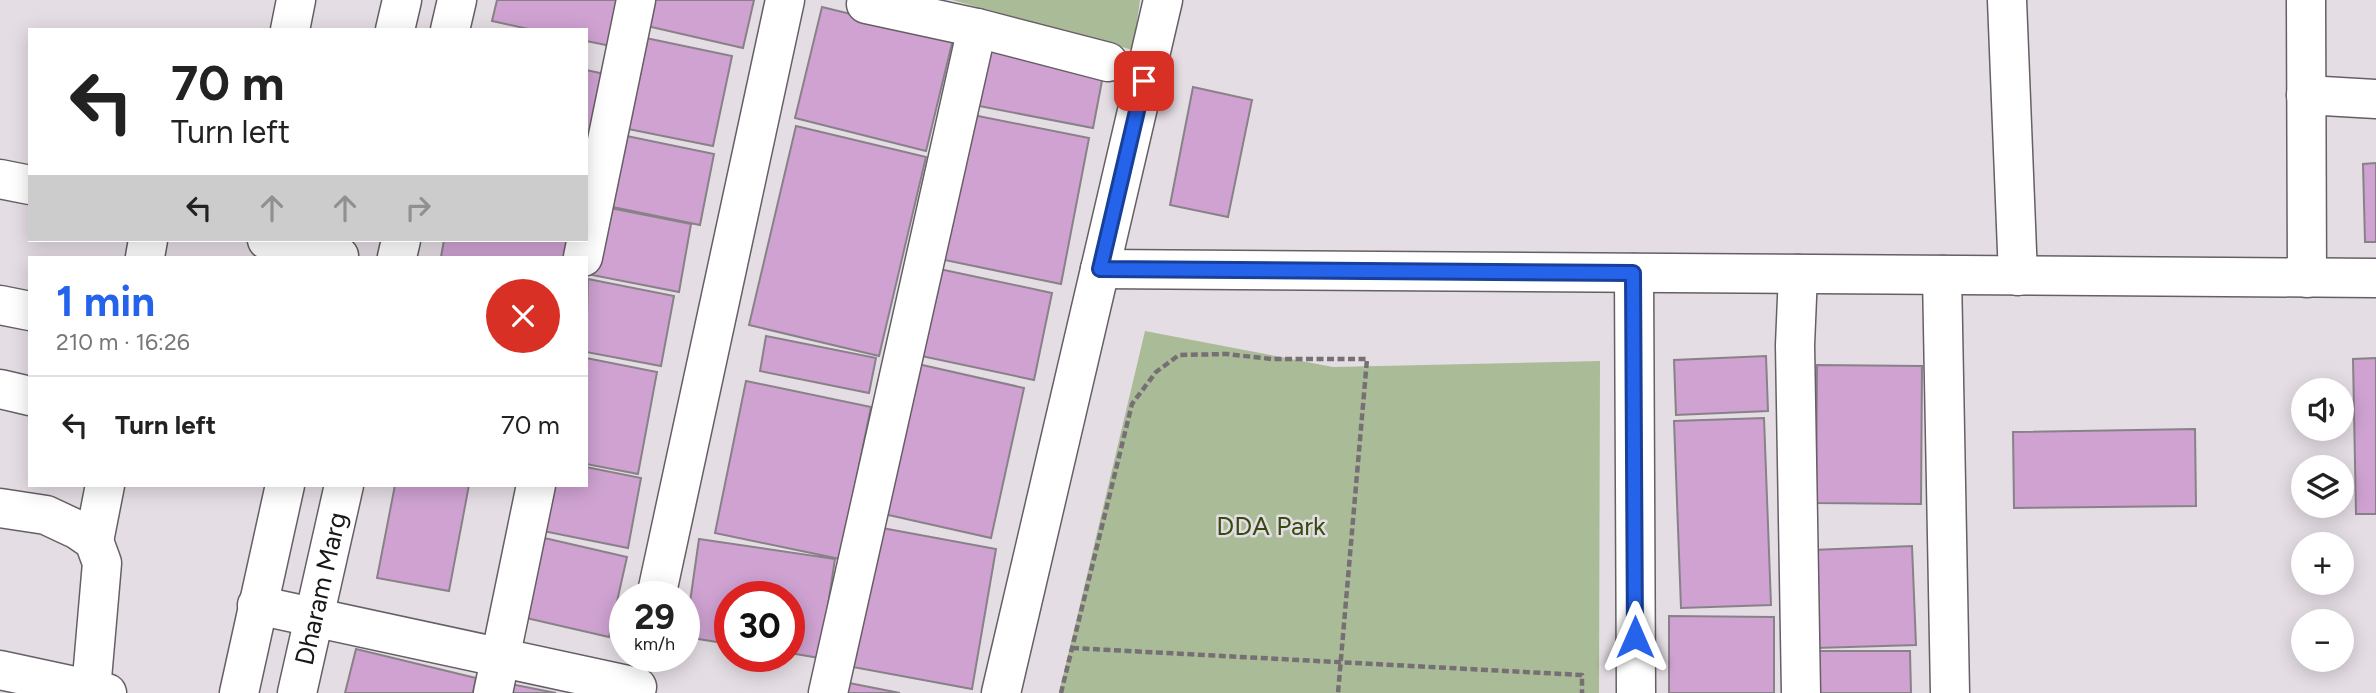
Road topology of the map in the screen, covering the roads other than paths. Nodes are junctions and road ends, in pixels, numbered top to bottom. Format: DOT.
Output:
graph roads {
  1 [pos="296,0"];
  2 [pos="402,0"];
  3 [pos="457,0"];
  4 [pos="636,0"];
  5 [pos="785,0"];
  6 [pos="1163,0"];
  7 [pos="2007,0"];
  8 [pos="2306,0"];
  9 [pos="866,4"];
  10 [pos="290,28"];
  11 [pos="395,28"];
  12 [pos="450,28"];
  13 [pos="977,28"];
  14 [pos="1108,62"];
  15 [pos="2306,95"];
  16 [pos="2376,99"];
  17 [pos="0,178"];
  18 [pos="28,185"];
  19 [pos="588,233"];
  20 [pos="280,242"];
  21 [pos="340,251"];
  22 [pos="1100,269"];
  23 [pos="1633,273"];
  24 [pos="1798,274"];
  25 [pos="1942,275"];
  26 [pos="2018,276"];
  27 [pos="2307,278"];
  28 [pos="2376,278"];
  29 [pos="0,305"];
  30 [pos="28,311"];
  31 [pos="0,389"];
  32 [pos="28,396"];
  33 [pos="105,487"];
  34 [pos="285,487"];
  35 [pos="344,487"];
  36 [pos="536,487"];
  37 [pos="0,508"];
  38 [pos="94,541"];
  39 [pos="659,581"];
  40 [pos="257,605"];
  41 [pos="313,617"];
  42 [pos="0,670"];
  43 [pos="497,675"];
  44 [pos="639,679"];
  45 [pos="90,691"];
  46 [pos="239,693"];
  47 [pos="297,693"];
  48 [pos="828,693"];
  49 [pos="1001,693"];
  50 [pos="1636,693"];
  51 [pos="1801,693"];
  52 [pos="1950,693"];
  1 -- 10 [label="street"];
  2 -- 11 [label="street"];
  3 -- 12 [label="street"];
  4 -- 19 [label="street"];
  5 -- 39 [label="street"];
  6 -- 22 [label="street"];
  7 -- 26 [label="street"];
  8 -- 15 [label="street"];
  9 -- 13 [label="street"];
  13 -- 14 [label="street"];
  13 -- 48 [label="street"];
  15 -- 16 [label="street"];
  15 -- 27 [label="street"];
  17 -- 18 [label="street"];
  20 -- 21 [label="street"];
  22 -- 23 [label="street"];
  22 -- 49 [label="street"];
  23 -- 24 [label="street"];
  23 -- 50 [label="street"];
  24 -- 25 [label="street"];
  24 -- 51 [label="street"];
  25 -- 26 [label="street"];
  25 -- 52 [label="street"];
  26 -- 27 [label="street"];
  27 -- 28 [label="street"];
  29 -- 30 [label="street"];
  31 -- 32 [label="street"];
  33 -- 38 [label="street"];
  34 -- 40 [label="street"];
  35 -- 41 [label="street, Dharam Marg"];
  36 -- 43 [label="street"];
  37 -- 38 [label="street"];
  38 -- 45 [label="street"];
  40 -- 41 [label="street"];
  40 -- 46 [label="street"];
  41 -- 43 [label="street"];
  41 -- 47 [label="street, Dharam Marg"];
  42 -- 45 [label="street"];
  43 -- 44 [label="street"];
}
